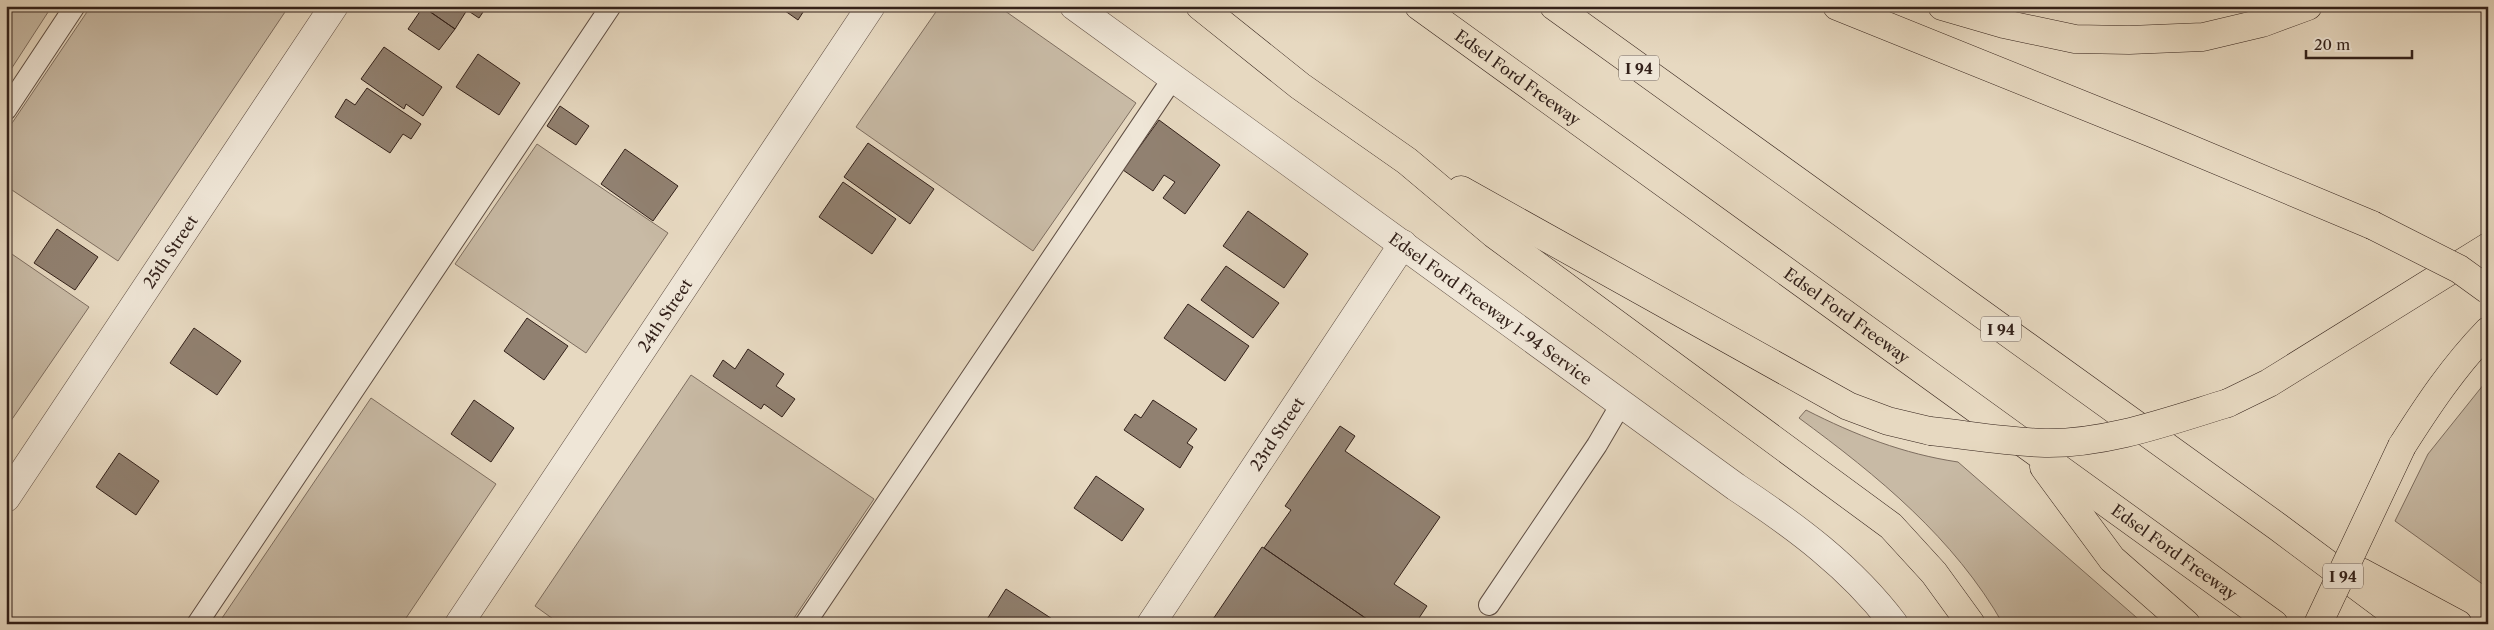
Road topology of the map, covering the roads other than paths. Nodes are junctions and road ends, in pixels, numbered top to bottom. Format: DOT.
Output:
graph roads {
  1 [pos="76,6"];
  2 [pos="334,6"];
  3 [pos="611,6"];
  4 [pos="871,6"];
  5 [pos="1074,6"];
  6 [pos="1200,6"];
  7 [pos="1419,6"];
  8 [pos="1554,6"];
  9 [pos="1837,6"];
  10 [pos="1942,6"];
  11 [pos="2308,6"];
  12 [pos="1173,78"];
  13 [pos="6,110"];
  14 [pos="1407,161"];
  15 [pos="1403,244"];
  16 [pos="2488,247"];
  17 [pos="2488,290"];
  18 [pos="2488,331"];
  19 [pos="1621,404"];
  20 [pos="2028,446"];
  21 [pos="6,498"];
  22 [pos="2278,528"];
  23 [pos="1489,605"];
  24 [pos="197,624"];
  25 [pos="459,624"];
  26 [pos="805,624"];
  27 [pos="1151,624"];
  28 [pos="1894,624"];
  29 [pos="1971,624"];
  30 [pos="2186,624"];
  31 [pos="2274,624"];
  32 [pos="2318,624"];
  33 [pos="2408,624"];
  34 [pos="2458,624"];
  1 -- 13 [label="lane"];
  2 -- 21 [label="street, 25th Street"];
  3 -- 24 [label="lane"];
  4 -- 25 [label="street, 24th Street"];
  5 -- 12 [label="street, Edsel Ford Freeway I-94 Service"];
  6 -- 14 [label="highway"];
  7 -- 20 [label="highway, Edsel Ford Freeway"];
  8 -- 22 [label="highway, I 94"];
  9 -- 17 [label="highway, bridge"];
  10 -- 11 [label="highway"];
  12 -- 15 [label="street, Edsel Ford Freeway I-94 Service"];
  12 -- 26 [label="lane"];
  14 -- 16 [label="highway, bridge"];
  14 -- 29 [label="highway"];
  15 -- 19 [label="street, Edsel Ford Freeway I-94 Service"];
  15 -- 27 [label="street, 23rd Street"];
  18 -- 32 [label="highway, bridge"];
  19 -- 23 [label="lane"];
  19 -- 28 [label="street, Edsel Ford Freeway I-94 Service"];
  20 -- 30 [label="highway"];
  20 -- 31 [label="highway, Edsel Ford Freeway"];
  22 -- 33 [label="highway, I 94"];
  22 -- 34 [label="highway"];
}
